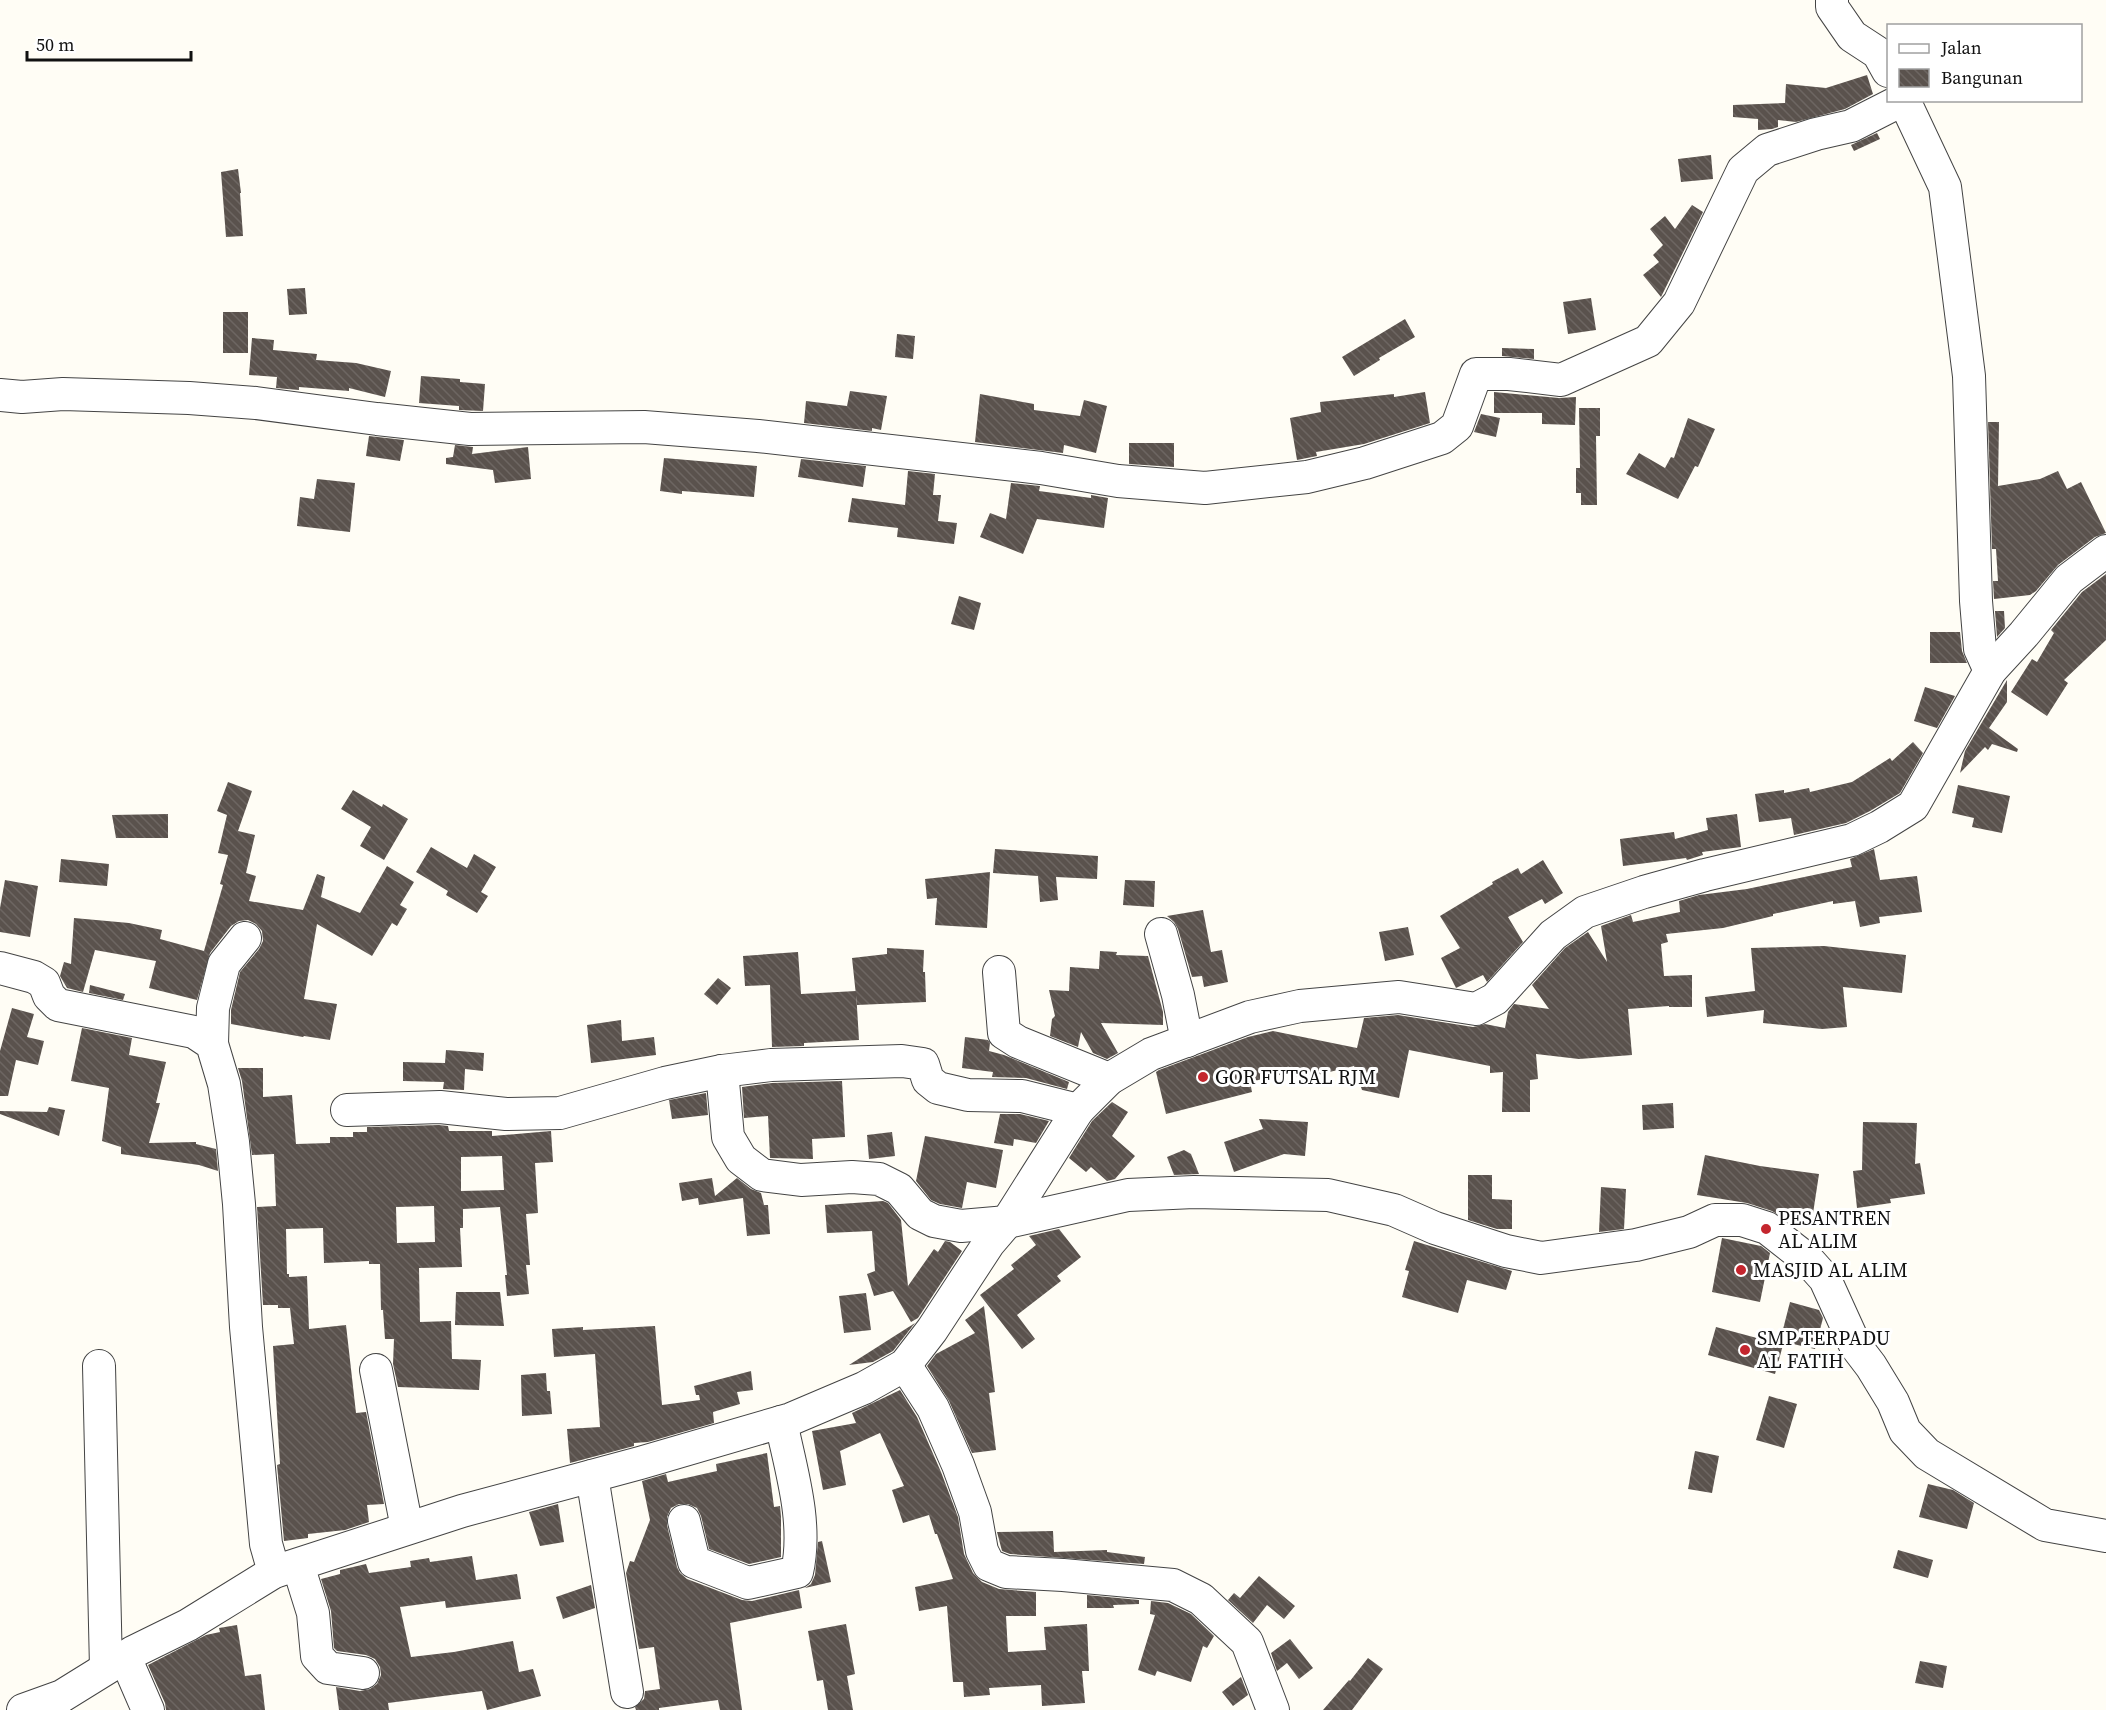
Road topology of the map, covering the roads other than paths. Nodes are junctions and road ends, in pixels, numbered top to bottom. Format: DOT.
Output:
graph roads {
  1 [pos="1832,0"];
  2 [pos="1887,69"];
  3 [pos="1899,102"];
  4 [pos="1904,102"];
  5 [pos="0,394"];
  6 [pos="2106,551"];
  7 [pos="1990,671"];
  8 [pos="1161,934"];
  9 [pos="245,938"];
  10 [pos="0,968"];
  11 [pos="999,972"];
  12 [pos="1187,1041"];
  13 [pos="212,1044"];
  14 [pos="722,1071"];
  15 [pos="1109,1078"];
  16 [pos="347,1110"];
  17 [pos="1078,1110"];
  18 [pos="1007,1222"];
  19 [pos="905,1365"];
  20 [pos="99,1366"];
  21 [pos="376,1370"];
  22 [pos="781,1422"];
  23 [pos="592,1476"];
  24 [pos="684,1521"];
  25 [pos="407,1528"];
  26 [pos="2106,1536"];
  27 [pos="286,1568"];
  28 [pos="116,1663"];
  29 [pos="363,1673"];
  30 [pos="627,1692"];
  31 [pos="23,1710"];
  32 [pos="148,1710"];
  33 [pos="1273,1710"];
  1 -- 2 [label="street"];
  3 -- 5 [label="street"];
  4 -- 7 [label="street"];
  6 -- 7 [label="street"];
  7 -- 12 [label="street"];
  8 -- 12 [label="street"];
  9 -- 13 [label="street"];
  10 -- 13 [label="street"];
  11 -- 15 [label="street"];
  12 -- 15 [label="street"];
  13 -- 27 [label="street"];
  14 -- 16 [label="street"];
  14 -- 17 [label="street"];
  14 -- 18 [label="street"];
  15 -- 17 [label="street"];
  17 -- 18 [label="street"];
  18 -- 19 [label="street"];
  18 -- 26 [label="street"];
  19 -- 22 [label="street"];
  19 -- 33 [label="street"];
  20 -- 28 [label="street"];
  21 -- 25 [label="street"];
  22 -- 23 [label="street"];
  22 -- 24 [label="street"];
  23 -- 25 [label="street"];
  23 -- 30 [label="street"];
  25 -- 27 [label="street"];
  27 -- 28 [label="street"];
  27 -- 29 [label="street"];
  28 -- 31 [label="street"];
  28 -- 32 [label="street"];
}
